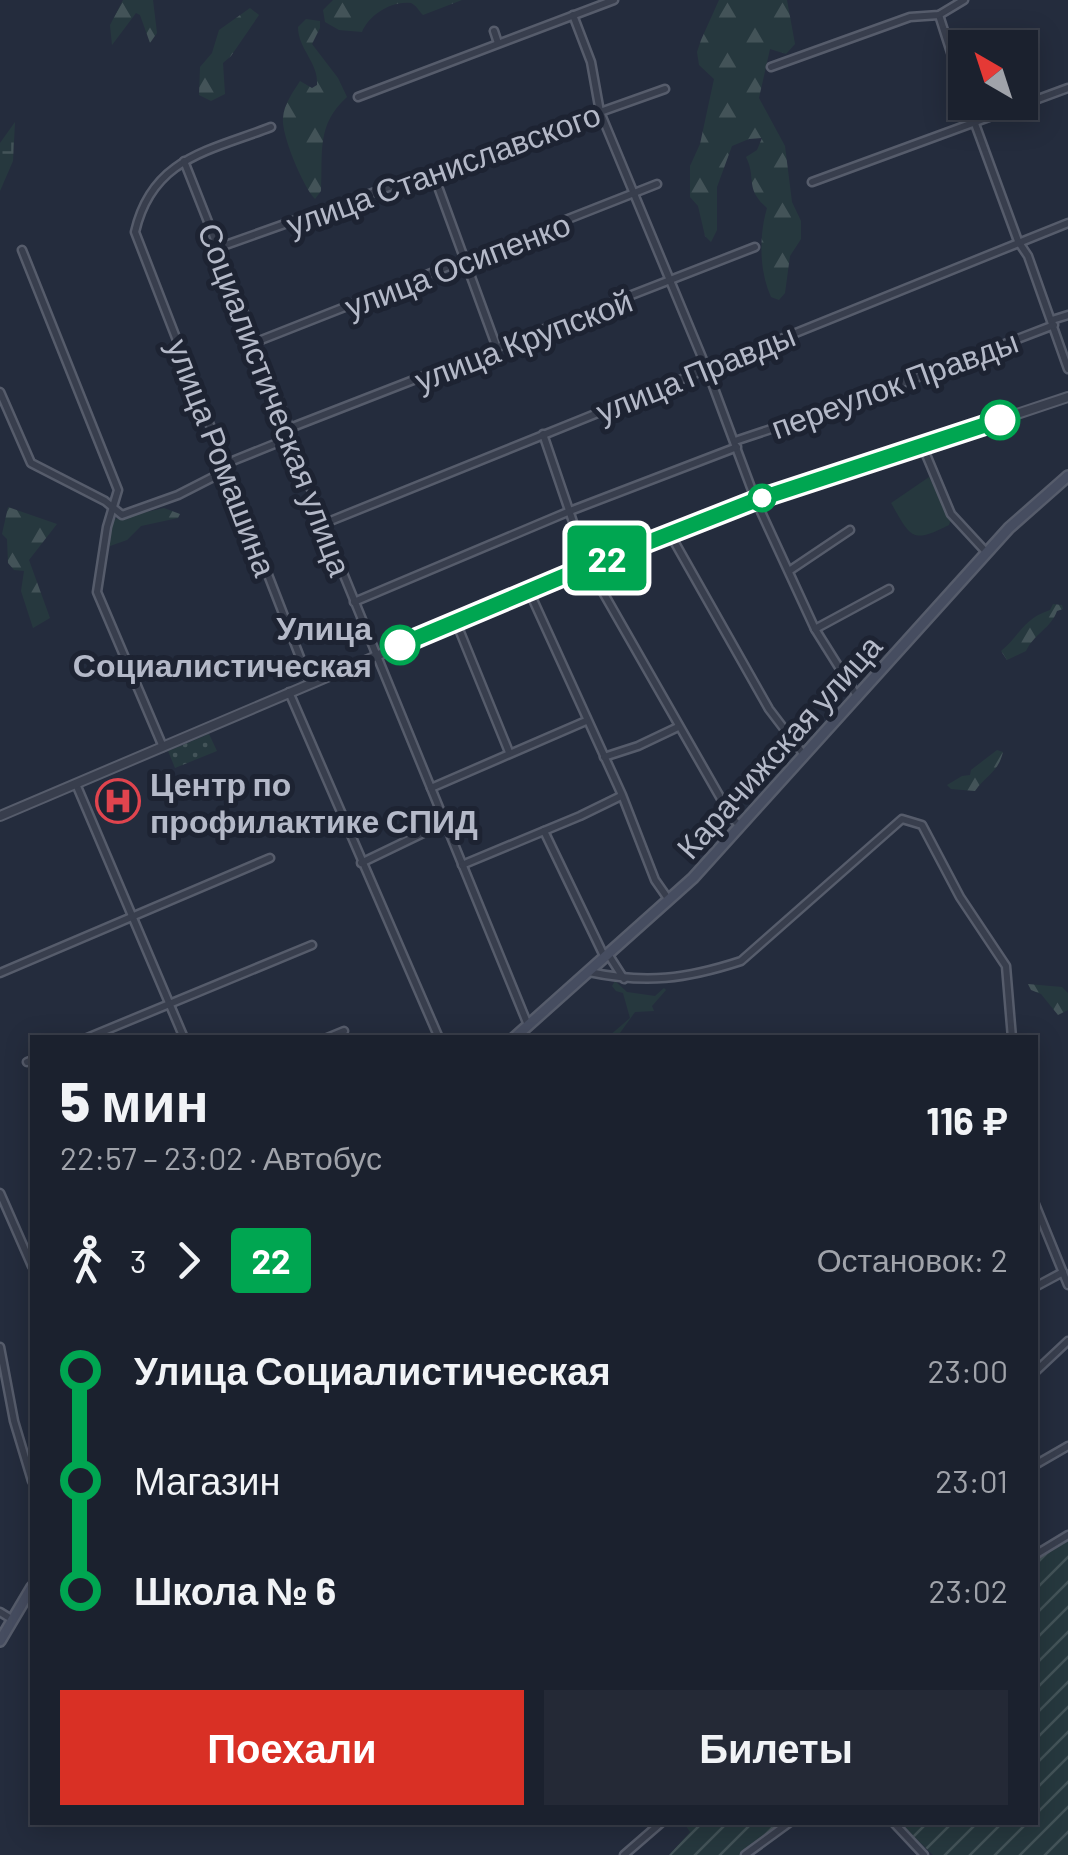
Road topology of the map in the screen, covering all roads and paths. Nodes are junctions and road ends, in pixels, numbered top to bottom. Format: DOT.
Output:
graph roads {
  1 [pos="614,0"];
  2 [pos="964,0"];
  3 [pos="573,15"];
  4 [pos="938,15"];
  5 [pos="494,32"];
  6 [pos="498,44"];
  7 [pos="948,45"];
  8 [pos="771,67"];
  9 [pos="1068,88"];
  10 [pos="666,89"];
  11 [pos="358,97"];
  12 [pos="600,112"];
  13 [pos="973,121"];
  14 [pos="272,127"];
  15 [pos="184,161"];
  16 [pos="433,172"];
  17 [pos="812,182"];
  18 [pos="657,184"];
  19 [pos="634,196"];
  20 [pos="1068,223"];
  21 [pos="1018,242"];
  22 [pos="220,247"];
  23 [pos="755,247"];
  24 [pos="22,250"];
  25 [pos="465,261"];
  26 [pos="668,283"];
  27 [pos="1068,315"];
  28 [pos="1053,323"];
  29 [pos="256,342"];
  30 [pos="497,348"];
  31 [pos="706,368"];
  32 [pos="1068,368"];
  33 [pos="0,392"];
  34 [pos="1068,397"];
  35 [pos="291,433"];
  36 [pos="543,434"];
  37 [pos="736,444"];
  38 [pos="922,445"];
  39 [pos="226,467"];
  40 [pos="1068,476"];
  41 [pos="756,500"];
  42 [pos="113,509"];
  43 [pos="570,511"];
  44 [pos="323,524"];
  45 [pos="850,530"];
  46 [pos="670,534"];
  47 [pos="987,552"];
  48 [pos="588,566"];
  49 [pos="788,571"];
  50 [pos="889,588"];
  51 [pos="529,590"];
  52 [pos="354,602"];
  53 [pos="456,622"];
  54 [pos="815,629"];
  55 [pos="376,655"];
  56 [pos="310,683"];
  57 [pos="289,692"];
  58 [pos="857,696"];
  59 [pos="586,720"];
  60 [pos="678,726"];
  61 [pos="163,747"];
  62 [pos="510,752"];
  63 [pos="804,755"];
  64 [pos="604,757"];
  65 [pos="76,784"];
  66 [pos="430,788"];
  67 [pos="622,795"];
  68 [pos="0,816"];
  69 [pos="444,823"];
  70 [pos="740,826"];
  71 [pos="544,831"];
  72 [pos="270,858"];
  73 [pos="361,863"];
  74 [pos="462,865"];
  75 [pos="669,900"];
  76 [pos="134,915"];
  77 [pos="312,944"];
  78 [pos="607,956"];
  79 [pos="588,972"];
  80 [pos="0,973"];
  81 [pos="624,980"];
  82 [pos="171,1003"];
  83 [pos="528,1026"];
  84 [pos="344,1030"];
  85 [pos="93,1035"];
  86 [pos="183,1035"];
  87 [pos="333,1035"];
  88 [pos="439,1035"];
  89 [pos="518,1035"];
  90 [pos="1012,1035"];
  91 [pos="0,1193"];
  92 [pos="1038,1211"];
  93 [pos="13,1222"];
  94 [pos="0,1226"];
  95 [pos="30,1261"];
  96 [pos="1063,1272"];
  97 [pos="1038,1285"];
  98 [pos="1068,1285"];
  99 [pos="1068,1341"];
  100 [pos="0,1347"];
  101 [pos="1038,1369"];
  102 [pos="1068,1446"];
  103 [pos="1038,1463"];
  104 [pos="30,1474"];
  105 [pos="1068,1535"];
  106 [pos="1038,1553"];
  107 [pos="30,1590"];
  108 [pos="0,1612"];
  109 [pos="13,1620"];
  110 [pos="0,1641"];
  111 [pos="659,1825"];
  112 [pos="786,1825"];
  113 [pos="896,1825"];
  114 [pos="624,1855"];
  115 [pos="746,1855"];
  116 [pos="924,1855"];
  1 -- 3 [label="street"];
  2 -- 4 [label="street"];
  3 -- 6 [label="street"];
  3 -- 12 [label="street"];
  4 -- 7 [label="street"];
  4 -- 8 [label="street"];
  5 -- 6 [label="street"];
  6 -- 11 [label="street"];
  9 -- 13 [label="street"];
  10 -- 12 [label="street, улица Станиславского"];
  12 -- 16 [label="street, улица Станиславского"];
  12 -- 19 [label="street"];
  13 -- 17 [label="street"];
  13 -- 21 [label="street"];
  14 -- 15 [label="street"];
  15 -- 22 [label="street, Социалистическая улица"];
  15 -- 39 [label="street, улица Ромашина"];
  16 -- 22 [label="street, улица Станиславского"];
  16 -- 25 [label="street"];
  18 -- 19 [label="street, улица Осипенко"];
  19 -- 25 [label="street, улица Осипенко"];
  19 -- 26 [label="street"];
  20 -- 21 [label="street, улица Правды"];
  21 -- 28 [label="street"];
  21 -- 31 [label="street, улица Правды"];
  22 -- 29 [label="street, Социалистическая улица"];
  23 -- 26 [label="street, улица Крупской"];
  24 -- 42 [label="street"];
  25 -- 29 [label="street, улица Осипенко"];
  25 -- 30 [label="street"];
  26 -- 30 [label="street, улица Крупской"];
  26 -- 31 [label="street"];
  27 -- 28 [label="street, переулок Правды"];
  28 -- 32 [label="street"];
  28 -- 37 [label="street, переулок Правды"];
  29 -- 35 [label="street, Социалистическая улица"];
  30 -- 35 [label="street, улица Крупской"];
  31 -- 36 [label="street, улица Правды"];
  31 -- 37 [label="street"];
  33 -- 42 [label="street"];
  34 -- 38 [label="street"];
  35 -- 39 [label="street, улица Крупской"];
  35 -- 44 [label="street, Социалистическая улица"];
  36 -- 43 [label="street"];
  36 -- 44 [label="street, улица Правды"];
  37 -- 41 [label="street"];
  37 -- 43 [label="street, переулок Правды"];
  38 -- 41 [label="street"];
  38 -- 47 [label="street"];
  39 -- 42 [label="street, улица Крупской"];
  39 -- 56 [label="street, улица Ромашина"];
  40 -- 47 [label="main road, Карачижская улица"];
  41 -- 46 [label="street"];
  41 -- 49 [label="street"];
  42 -- 61 [label="street"];
  43 -- 48 [label="street"];
  43 -- 52 [label="street, переулок Правды"];
  44 -- 52 [label="street, Социалистическая улица"];
  45 -- 49 [label="street"];
  46 -- 48 [label="street"];
  46 -- 63 [label="street"];
  47 -- 58 [label="main road, Карачижская улица"];
  48 -- 51 [label="street"];
  48 -- 60 [label="street"];
  49 -- 54 [label="street"];
  50 -- 54 [label="street"];
  51 -- 53 [label="street"];
  51 -- 59 [label="street"];
  52 -- 55 [label="street, Социалистическая улица"];
  53 -- 55 [label="street"];
  53 -- 62 [label="street"];
  54 -- 58 [label="street"];
  55 -- 56 [label="street"];
  55 -- 66 [label="street, Социалистическая улица"];
  56 -- 57 [label="street"];
  57 -- 61 [label="street"];
  57 -- 73 [label="street"];
  58 -- 63 [label="main road, Карачижская улица"];
  59 -- 62 [label="street"];
  59 -- 64 [label="street"];
  60 -- 64 [label="street"];
  60 -- 70 [label="street"];
  61 -- 65 [label="street"];
  62 -- 66 [label="street"];
  63 -- 70 [label="main road, Карачижская улица"];
  64 -- 67 [label="street"];
  65 -- 68 [label="street"];
  65 -- 76 [label="street"];
  66 -- 69 [label="street, Социалистическая улица"];
  67 -- 71 [label="street"];
  67 -- 75 [label="street"];
  69 -- 73 [label="street"];
  69 -- 74 [label="street, Социалистическая улица"];
  70 -- 75 [label="main road, Карачижская улица"];
  71 -- 74 [label="street"];
  71 -- 78 [label="street"];
  72 -- 76 [label="street"];
  73 -- 88 [label="street"];
  74 -- 83 [label="street, Социалистическая улица"];
  75 -- 78 [label="main road, Карачижская улица"];
  76 -- 80 [label="street"];
  76 -- 82 [label="street"];
  77 -- 82 [label="street"];
  78 -- 79 [label="main road, Карачижская улица"];
  78 -- 81 [label="street"];
  79 -- 81 [label="street"];
  79 -- 83 [label="main road, Карачижская улица"];
  81 -- 90 [label="street"];
  82 -- 85 [label="street"];
  82 -- 86 [label="street"];
  83 -- 89 [label="main road, Карачижская улица"];
  84 -- 87 [label="street"];
  91 -- 93 [label="street"];
  92 -- 96 [label="street"];
  93 -- 94 [label="street"];
  93 -- 95 [label="street"];
  96 -- 97 [label="street"];
  96 -- 98 [label="street"];
  99 -- 101 [label="street"];
  100 -- 104 [label="street"];
  102 -- 103 [label="street"];
  105 -- 106 [label="street"];
  107 -- 109 [label="main road"];
  108 -- 109 [label="street"];
  109 -- 110 [label="main road"];
  111 -- 114 [label="street"];
  112 -- 115 [label="street"];
  113 -- 116 [label="street"];
}
